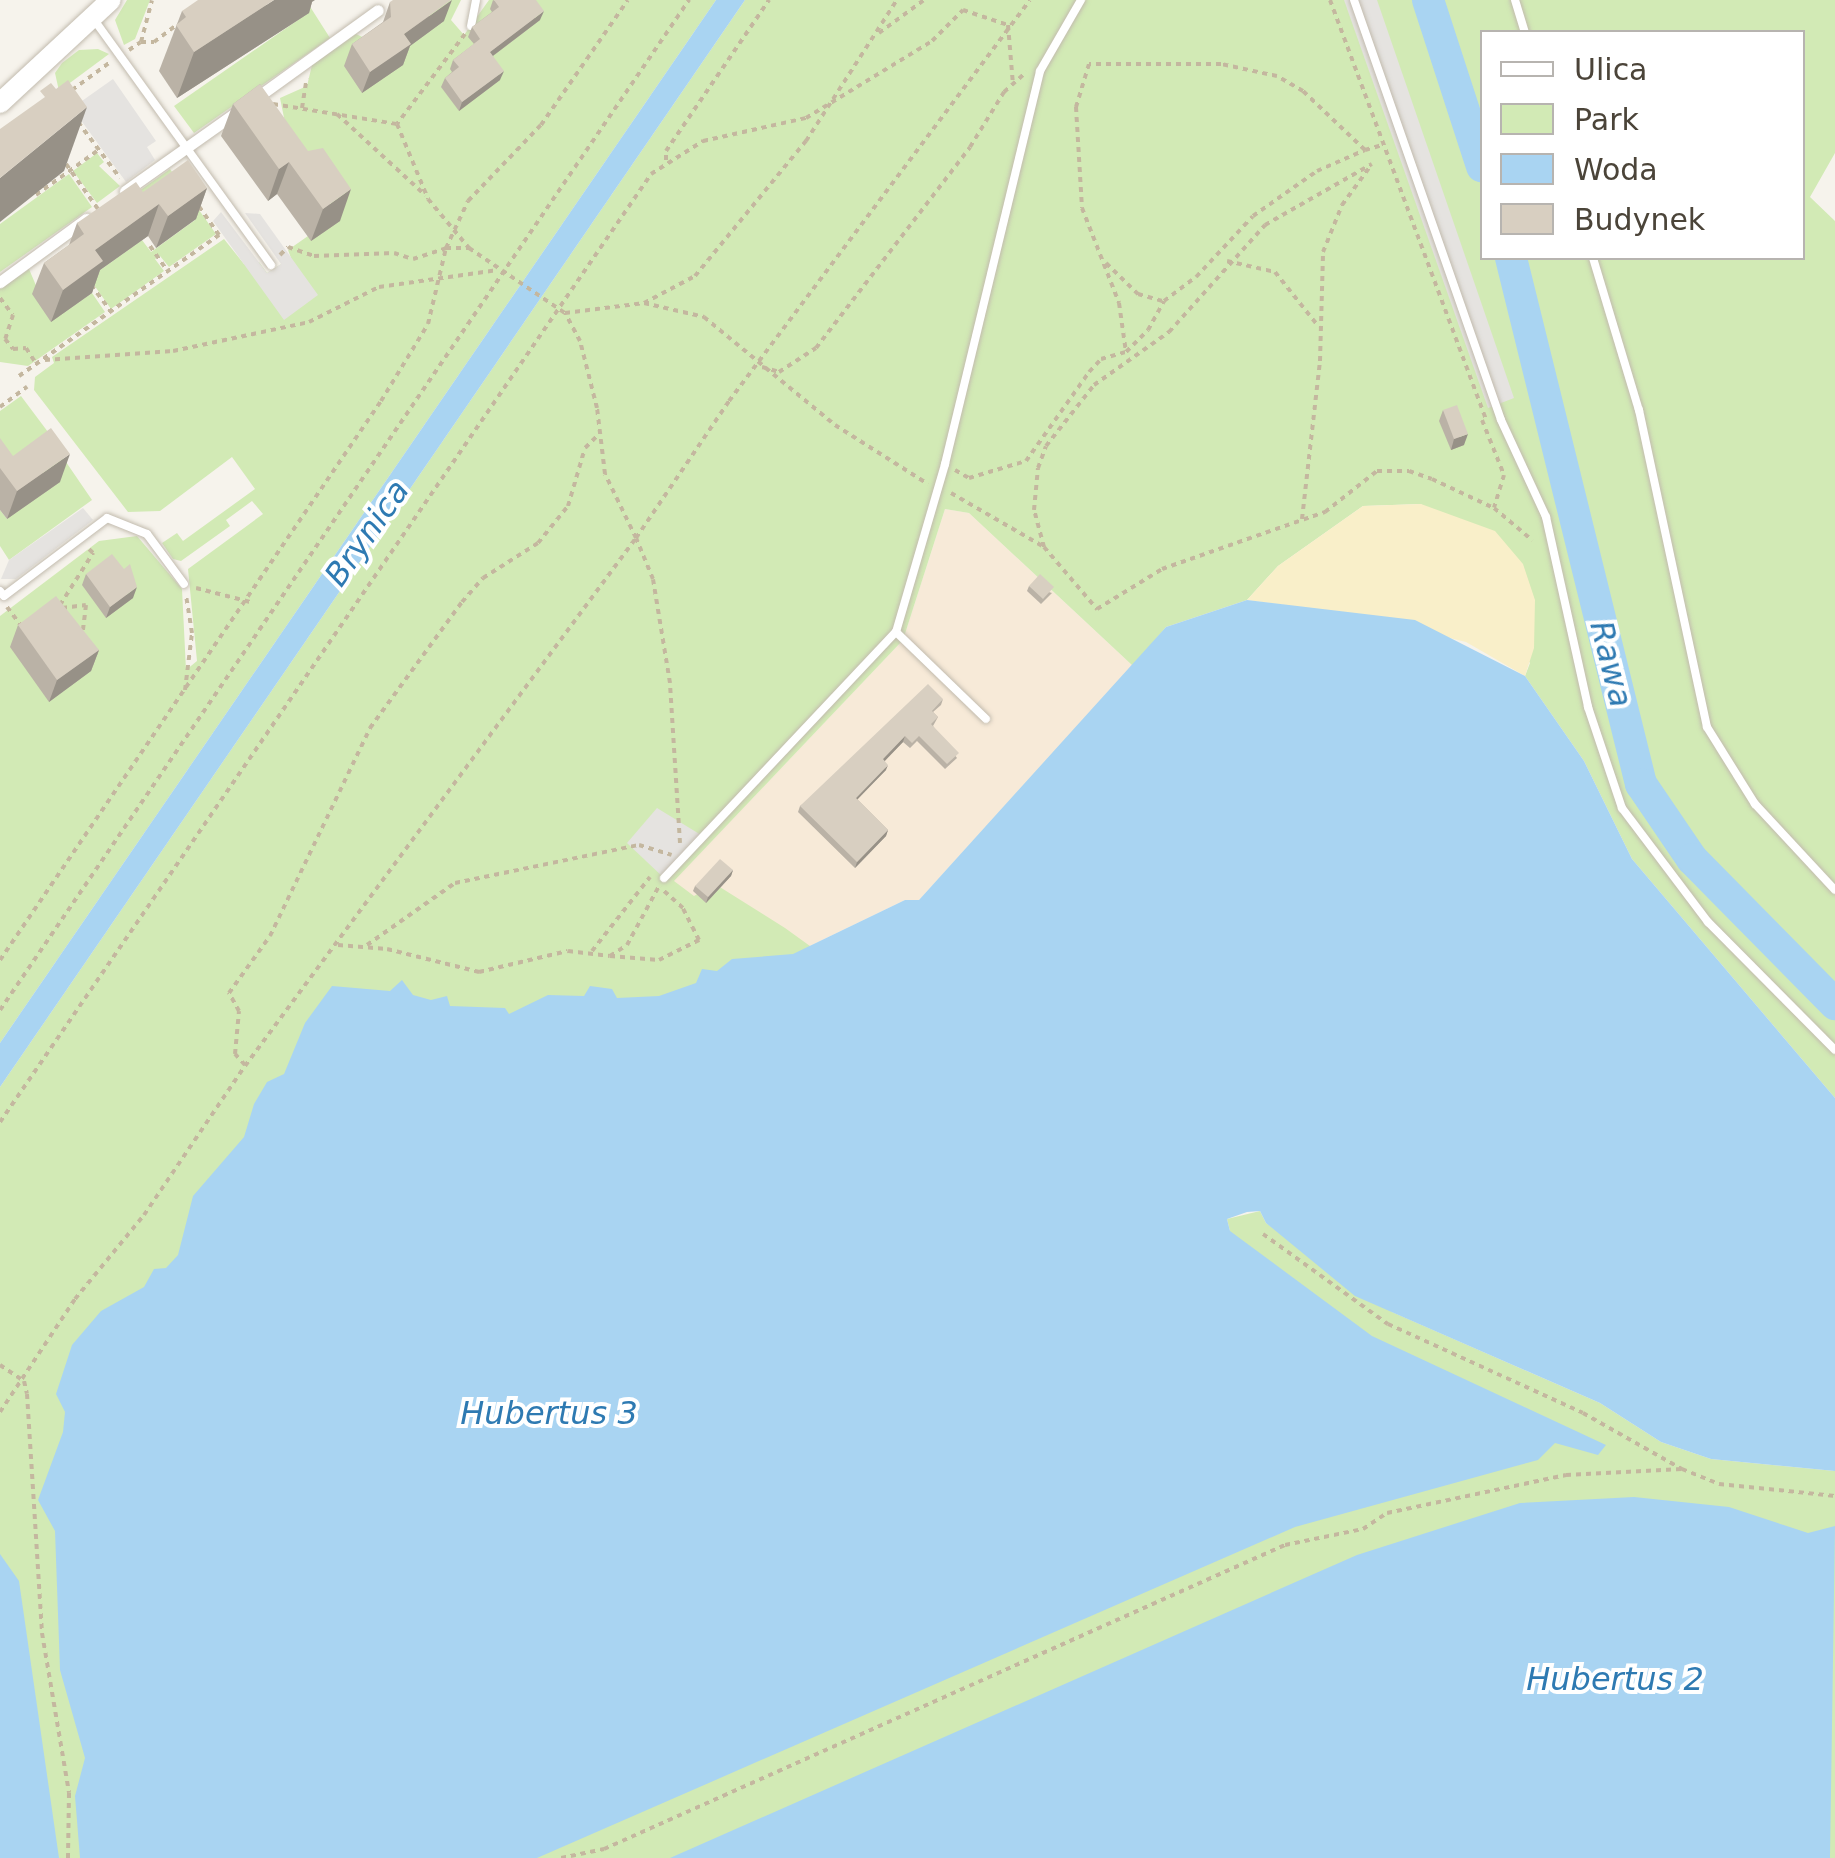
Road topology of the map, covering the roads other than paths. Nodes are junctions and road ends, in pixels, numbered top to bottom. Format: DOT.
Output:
graph roads {
  1 [pos="111,0"];
  2 [pos="476,0"];
  3 [pos="1080,0"];
  4 [pos="1354,0"];
  5 [pos="1516,0"];
  6 [pos="375,5"];
  7 [pos="92,18"];
  8 [pos="471,26"];
  9 [pos="1524,30"];
  10 [pos="0,104"];
  11 [pos="186,146"];
  12 [pos="111,202"];
  13 [pos="97,208"];
  14 [pos="1594,260"];
  15 [pos="271,264"];
  16 [pos="0,282"];
  17 [pos="184,584"];
  18 [pos="0,591"];
  19 [pos="896,632"];
  20 [pos="986,719"];
  21 [pos="662,882"];
  22 [pos="1835,890"];
  23 [pos="1835,1050"];
  1 -- 7 [label="street"];
  2 -- 8 [label="lane"];
  3 -- 19 [label="lane"];
  4 -- 23 [label="lane"];
  5 -- 9 [label="lane"];
  6 -- 11 [label="street"];
  7 -- 10 [label="street"];
  7 -- 11 [label="lane"];
  11 -- 12 [label="street"];
  11 -- 15 [label="lane"];
  13 -- 16 [label="street"];
  14 -- 22 [label="lane"];
  17 -- 18 [label="lane"];
  19 -- 20 [label="lane"];
  19 -- 21 [label="lane"];
}
